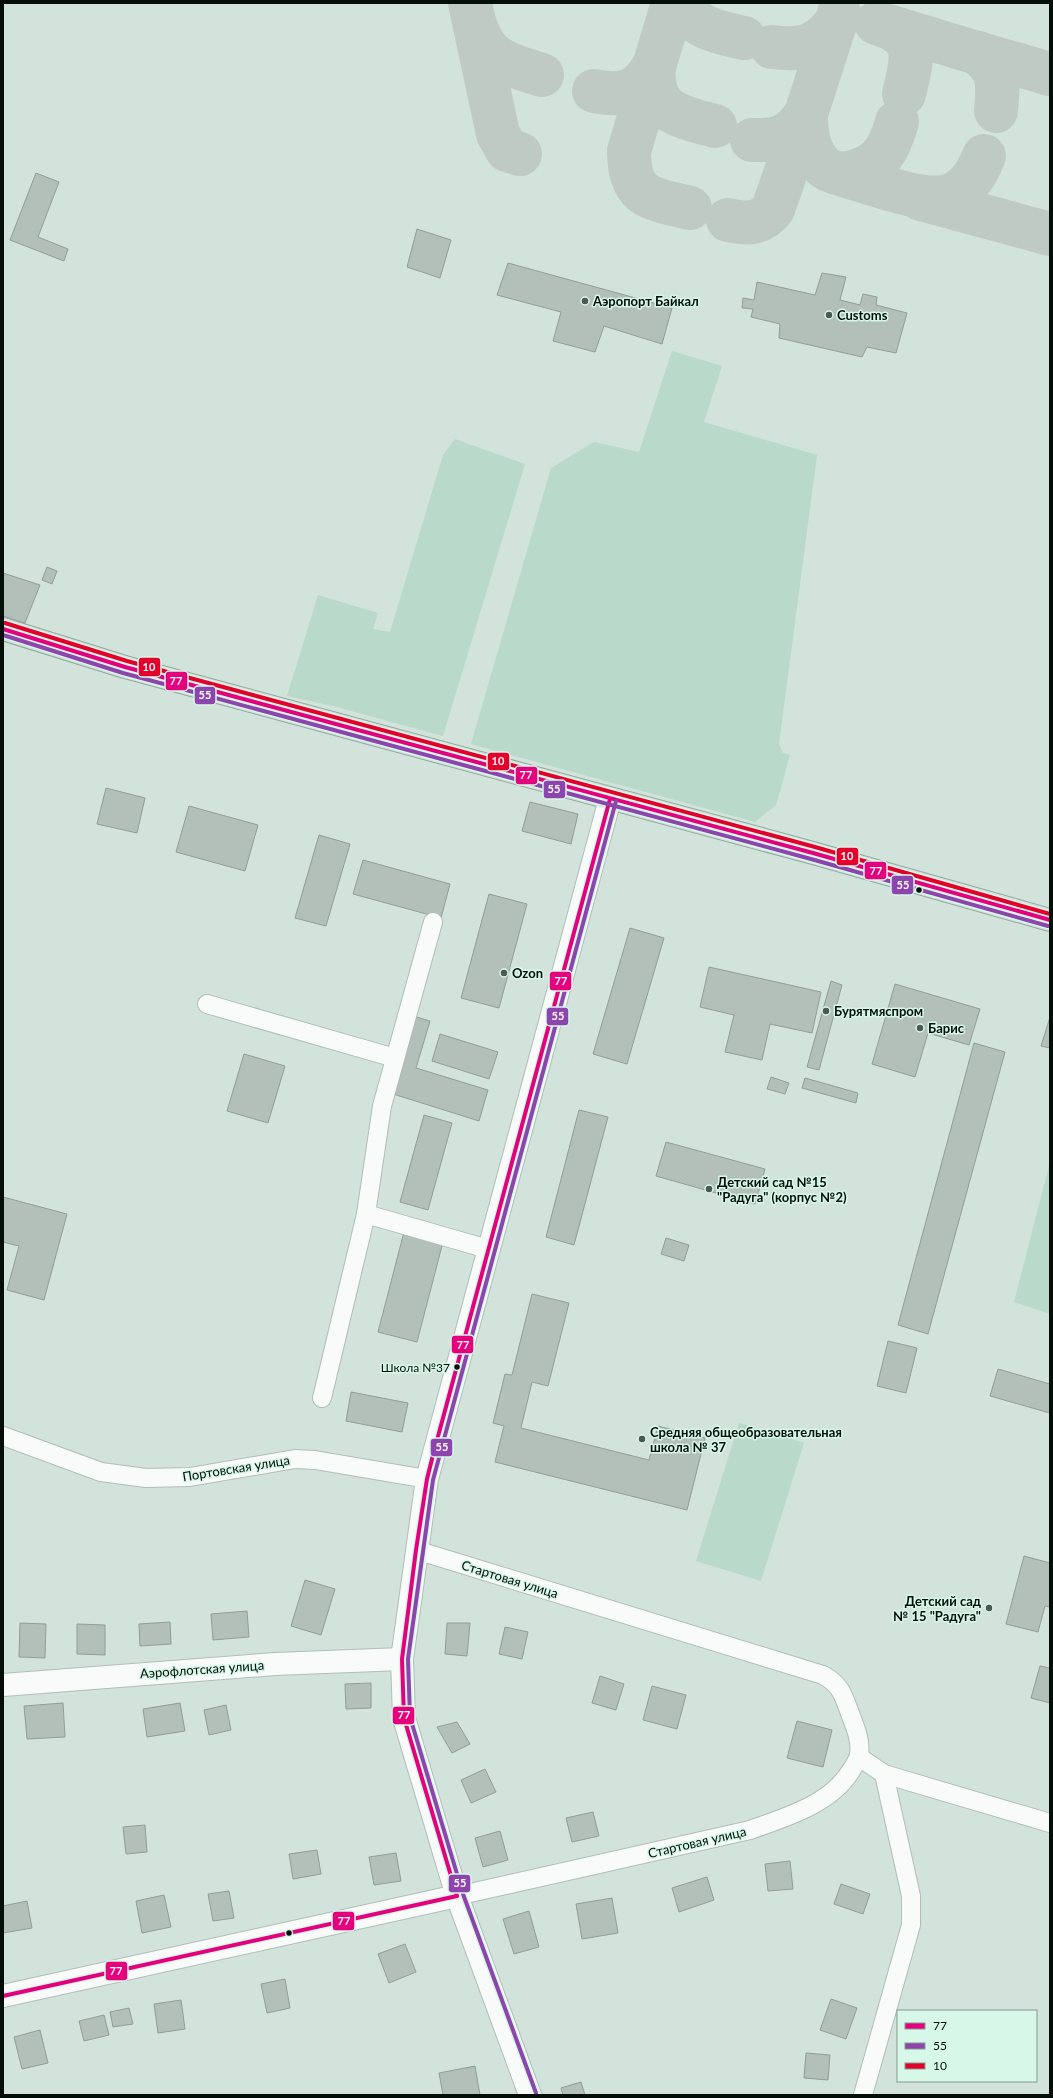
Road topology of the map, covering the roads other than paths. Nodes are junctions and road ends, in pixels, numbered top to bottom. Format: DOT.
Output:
graph roads {
  1 [pos="3,629"];
  2 [pos="610,799"];
  3 [pos="1050,920"];
  4 [pos="433,922"];
  5 [pos="207,1004"];
  6 [pos="395,1058"];
  7 [pos="366,1214"];
  8 [pos="488,1249"];
  9 [pos="322,1398"];
  10 [pos="3,1436"];
  11 [pos="427,1479"];
  12 [pos="416,1550"];
  13 [pos="402,1659"];
  14 [pos="3,1685"];
  15 [pos="859,1757"];
  16 [pos="884,1774"];
  17 [pos="1050,1824"];
  18 [pos="457,1896"];
  19 [pos="3,1996"];
  20 [pos="530,2095"];
  21 [pos="863,2095"];
  1 -- 2 [label="highway"];
  2 -- 3 [label="highway"];
  2 -- 8 [label="main road"];
  4 -- 6 [label="street"];
  5 -- 6 [label="street"];
  6 -- 7 [label="street"];
  7 -- 8 [label="street"];
  7 -- 9 [label="street"];
  8 -- 11 [label="main road"];
  10 -- 11 [label="street, Портовская улица"];
  11 -- 12 [label="main road"];
  12 -- 13 [label="main road"];
  12 -- 15 [label="street, Стартовая улица"];
  13 -- 14 [label="main road, Аэрофлотская улица"];
  13 -- 18 [label="main road"];
  15 -- 16 [label="street"];
  15 -- 18 [label="street, Стартовая улица"];
  16 -- 17 [label="street"];
  16 -- 21 [label="street"];
  18 -- 19 [label="main road, Стартовая улица"];
  18 -- 20 [label="main road"];
}
